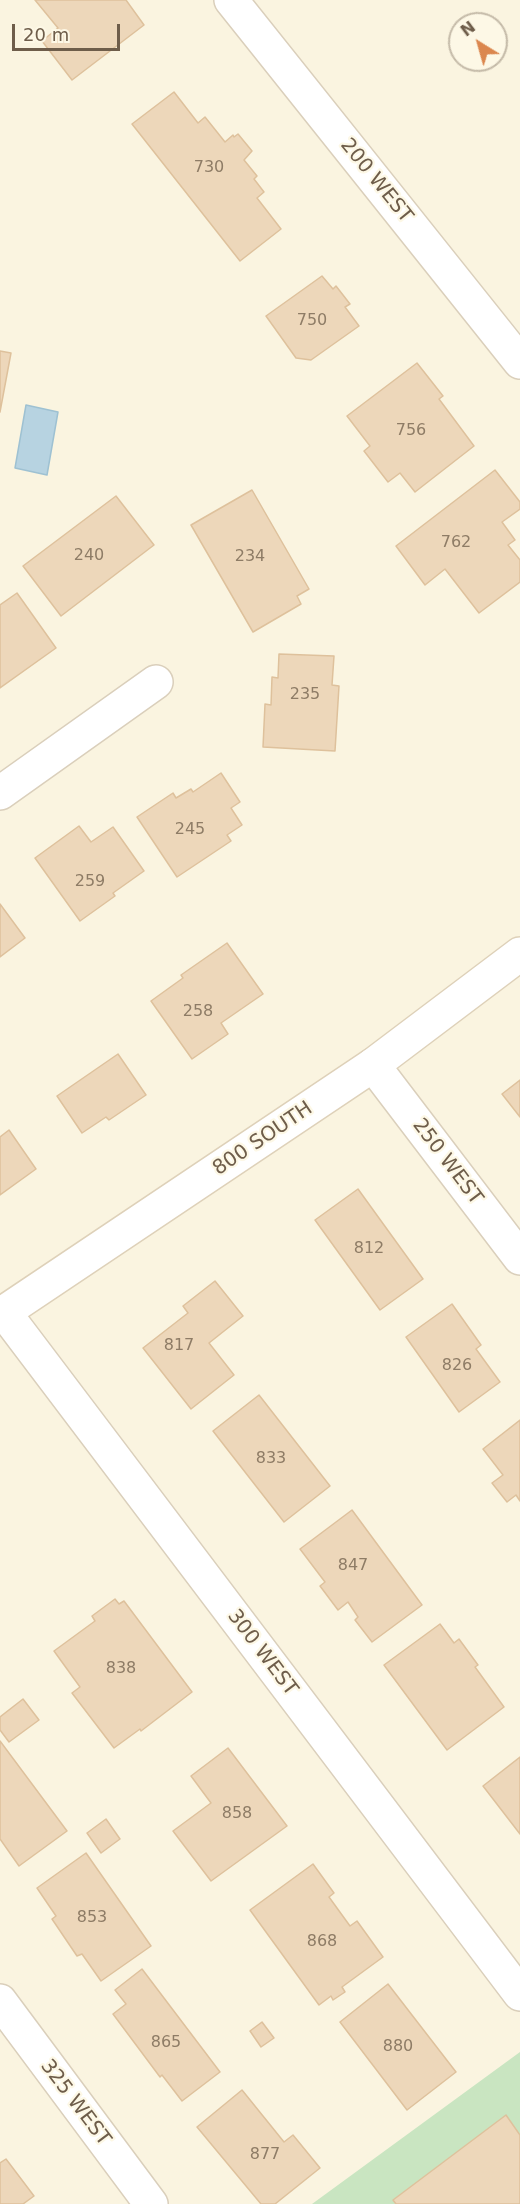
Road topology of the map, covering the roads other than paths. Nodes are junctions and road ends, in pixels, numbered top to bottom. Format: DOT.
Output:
graph roads {
  1 [pos="231,0"];
  2 [pos="520,362"];
  3 [pos="156,682"];
  4 [pos="0,793"];
  5 [pos="520,954"];
  6 [pos="373,1065"];
  7 [pos="520,1258"];
  8 [pos="2,1314"];
  9 [pos="520,1994"];
  10 [pos="0,2001"];
  11 [pos="151,2204"];
  1 -- 2 [label="street, 200 WEST"];
  3 -- 4 [label="street"];
  5 -- 6 [label="street, 800 SOUTH"];
  6 -- 7 [label="street, 250 WEST"];
  6 -- 8 [label="street, 800 SOUTH"];
  8 -- 9 [label="street, 300 WEST"];
  10 -- 11 [label="street, 325 WEST"];
}
